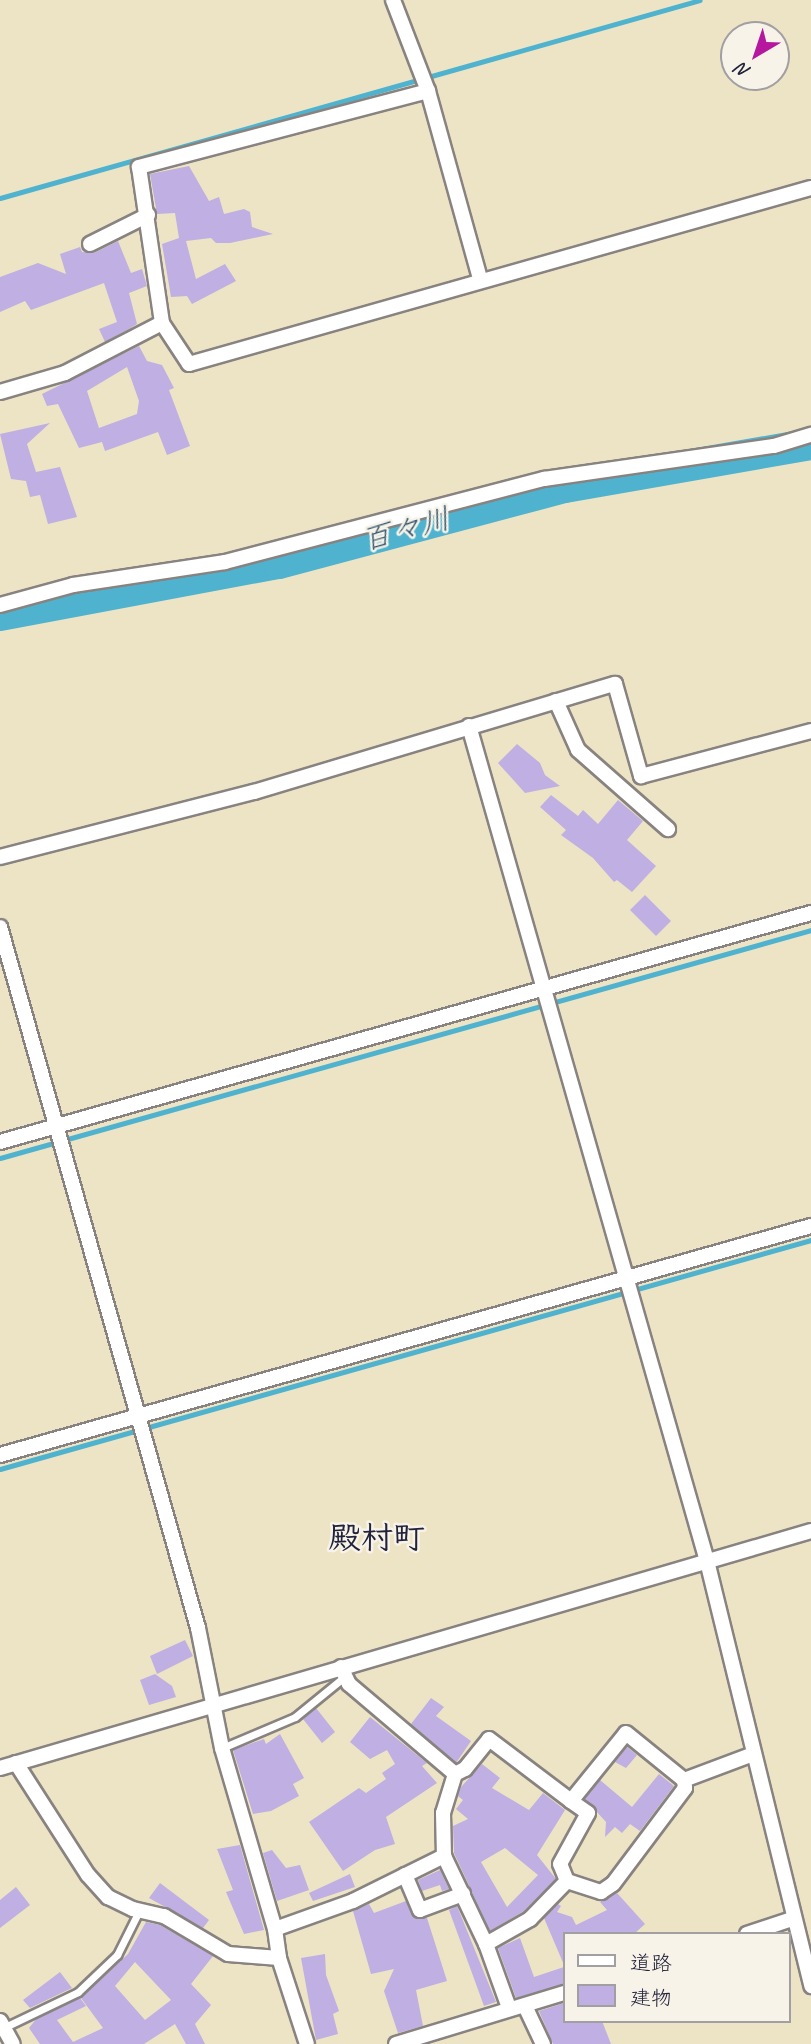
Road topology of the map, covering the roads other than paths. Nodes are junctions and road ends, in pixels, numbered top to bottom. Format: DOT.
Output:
graph roads {
  1 [pos="393,0"];
  2 [pos="428,91"];
  3 [pos="811,188"];
  4 [pos="148,215"];
  5 [pos="90,244"];
  6 [pos="480,279"];
  7 [pos="162,323"];
  8 [pos="0,392"];
  9 [pos="811,435"];
  10 [pos="0,605"];
  11 [pos="556,701"];
  12 [pos="470,726"];
  13 [pos="811,731"];
  14 [pos="641,776"];
  15 [pos="622,789"];
  16 [pos="668,829"];
  17 [pos="0,858"];
  18 [pos="811,913"];
  19 [pos="0,927"];
  20 [pos="548,999"];
  21 [pos="60,1136"];
  22 [pos="0,1142"];
  23 [pos="811,1226"];
  24 [pos="630,1285"];
  25 [pos="141,1424"];
  26 [pos="0,1455"];
  27 [pos="811,1531"];
  28 [pos="707,1561"];
  29 [pos="343,1672"];
  30 [pos="216,1702"];
  31 [pos="222,1748"];
  32 [pos="752,1754"];
  33 [pos="16,1763"];
  34 [pos="0,1768"];
  35 [pos="455,1774"];
  36 [pos="684,1780"];
  37 [pos="571,1801"];
  38 [pos="444,1856"];
  39 [pos="405,1875"];
  40 [pos="567,1881"];
  41 [pos="463,1894"];
  42 [pos="139,1910"];
  43 [pos="792,1919"];
  44 [pos="275,1929"];
  45 [pos="753,1932"];
  46 [pos="486,1944"];
  47 [pos="279,1958"];
  48 [pos="811,1986"];
  49 [pos="562,1994"];
  50 [pos="526,2006"];
  51 [pos="509,2008"];
  52 [pos="2,2024"];
  53 [pos="13,2044"];
  54 [pos="307,2044"];
  55 [pos="396,2044"];
  56 [pos="543,2044"];
  1 -- 2 [label="street"];
  2 -- 4 [label="street"];
  2 -- 6 [label="street"];
  3 -- 6 [label="street"];
  4 -- 5 [label="street"];
  4 -- 7 [label="street"];
  6 -- 7 [label="street"];
  7 -- 8 [label="street"];
  9 -- 10 [label="street"];
  11 -- 12 [label="street"];
  11 -- 14 [label="street"];
  11 -- 15 [label="street"];
  12 -- 17 [label="street"];
  12 -- 20 [label="street"];
  13 -- 14 [label="street"];
  14 -- 15 [label="street"];
  15 -- 16 [label="street"];
  18 -- 20 [label="street"];
  19 -- 21 [label="street"];
  20 -- 21 [label="street"];
  20 -- 24 [label="street"];
  21 -- 22 [label="street"];
  21 -- 25 [label="street"];
  23 -- 24 [label="street"];
  24 -- 25 [label="street"];
  24 -- 28 [label="street"];
  25 -- 26 [label="street"];
  25 -- 30 [label="street"];
  27 -- 28 [label="street"];
  28 -- 29 [label="street"];
  28 -- 32 [label="street"];
  29 -- 30 [label="street"];
  29 -- 31 [label="lane"];
  29 -- 35 [label="street"];
  30 -- 31 [label="street"];
  30 -- 33 [label="street"];
  31 -- 44 [label="street"];
  32 -- 36 [label="street"];
  32 -- 43 [label="street"];
  33 -- 34 [label="street"];
  33 -- 42 [label="street"];
  35 -- 37 [label="street"];
  35 -- 38 [label="street"];
  36 -- 37 [label="street"];
  36 -- 40 [label="street"];
  37 -- 40 [label="street"];
  38 -- 39 [label="street"];
  38 -- 41 [label="street"];
  39 -- 41 [label="street"];
  39 -- 44 [label="street"];
  40 -- 46 [label="street"];
  41 -- 46 [label="street"];
  42 -- 47 [label="street"];
  42 -- 52 [label="lane"];
  43 -- 45 [label="street"];
  43 -- 48 [label="street"];
  44 -- 47 [label="street"];
  46 -- 51 [label="street"];
  47 -- 54 [label="street"];
  49 -- 50 [label="street"];
  50 -- 51 [label="street"];
  50 -- 56 [label="street"];
  51 -- 55 [label="street"];
  52 -- 53 [label="street"];
}
